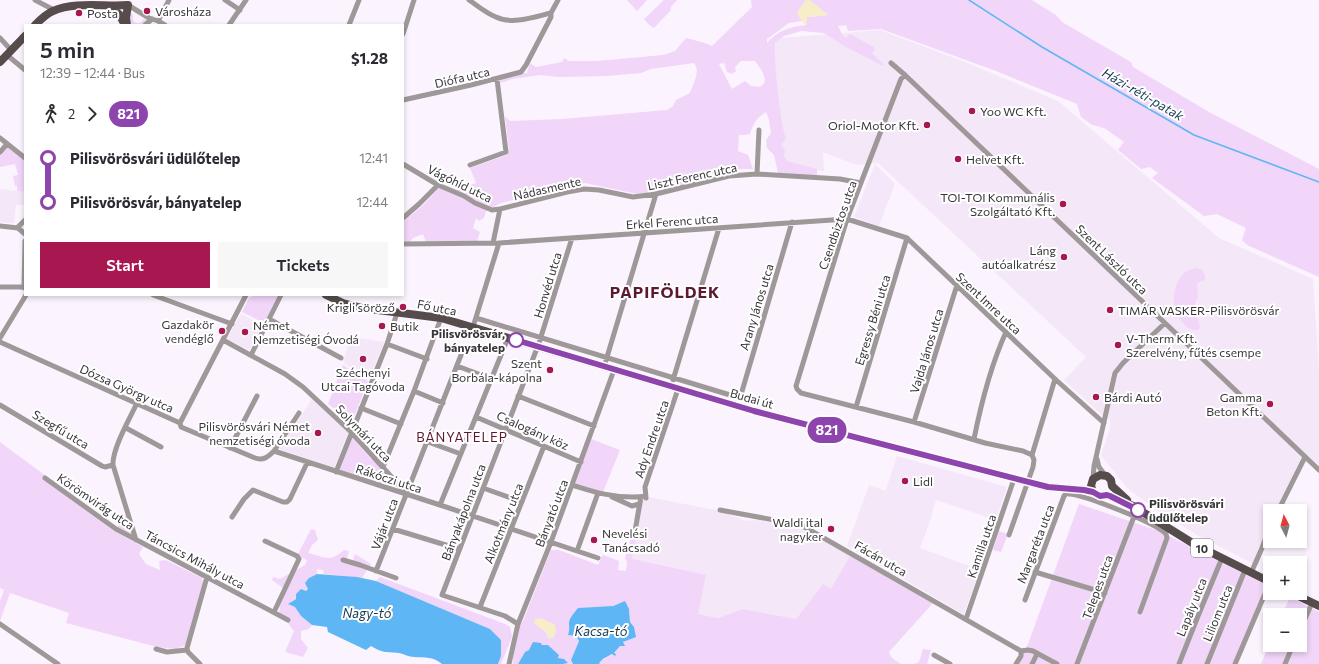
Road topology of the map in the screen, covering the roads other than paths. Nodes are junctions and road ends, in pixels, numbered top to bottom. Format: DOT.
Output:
graph roads {
  1 [pos="36,0"];
  2 [pos="169,0"];
  3 [pos="225,0"];
  4 [pos="246,0"];
  5 [pos="359,0"];
  6 [pos="414,0"];
  7 [pos="558,0"];
  8 [pos="472,1"];
  9 [pos="109,6"];
  10 [pos="127,6"];
  11 [pos="54,10"];
  12 [pos="240,10"];
  13 [pos="551,13"];
  14 [pos="119,14"];
  15 [pos="152,19"];
  16 [pos="158,21"];
  17 [pos="36,24"];
  18 [pos="125,24"];
  19 [pos="126,24"];
  20 [pos="146,24"];
  21 [pos="163,24"];
  22 [pos="230,24"];
  23 [pos="349,24"];
  24 [pos="404,31"];
  25 [pos="24,37"];
  26 [pos="0,38"];
  27 [pos="9,53"];
  28 [pos="0,62"];
  29 [pos="890,63"];
  30 [pos="24,69"];
  31 [pos="905,74"];
  32 [pos="497,79"];
  33 [pos="404,100"];
  34 [pos="759,130"];
  35 [pos="0,138"];
  36 [pos="7,144"];
  37 [pos="0,152"];
  38 [pos="24,157"];
  39 [pos="404,165"];
  40 [pos="470,165"];
  41 [pos="757,174"];
  42 [pos="862,182"];
  43 [pos="438,185"];
  44 [pos="599,190"];
  45 [pos="656,194"];
  46 [pos="500,209"];
  47 [pos="404,217"];
  48 [pos="848,219"];
  49 [pos="24,221"];
  50 [pos="792,222"];
  51 [pos="0,226"];
  52 [pos="17,228"];
  53 [pos="719,228"];
  54 [pos="24,233"];
  55 [pos="645,233"];
  56 [pos="572,238"];
  57 [pos="907,238"];
  58 [pos="496,243"];
  59 [pos="404,244"];
  60 [pos="957,285"];
  61 [pos="0,287"];
  62 [pos="24,288"];
  63 [pos="25,296"];
  64 [pos="156,296"];
  65 [pos="246,296"];
  66 [pos="280,296"];
  67 [pos="328,296"];
  68 [pos="397,312"];
  69 [pos="441,318"];
  70 [pos="476,318"];
  71 [pos="269,319"];
  72 [pos="1165,323"];
  73 [pos="232,324"];
  74 [pos="473,327"];
  75 [pos="1006,332"];
  76 [pos="0,338"];
  77 [pos="508,338"];
  78 [pos="541,338"];
  79 [pos="223,340"];
  80 [pos="0,342"];
  81 [pos="387,344"];
  82 [pos="538,347"];
  83 [pos="463,350"];
  84 [pos="250,355"];
  85 [pos="341,358"];
  86 [pos="607,358"];
  87 [pos="427,359"];
  88 [pos="457,366"];
  89 [pos="604,367"];
  90 [pos="614,370"];
  91 [pos="674,378"];
  92 [pos="492,379"];
  93 [pos="1055,379"];
  94 [pos="675,388"];
  95 [pos="414,391"];
  96 [pos="257,396"];
  97 [pos="518,396"];
  98 [pos="740,398"];
  99 [pos="443,402"];
  100 [pos="137,403"];
  101 [pos="0,405"];
  102 [pos="856,407"];
  103 [pos="361,408"];
  104 [pos="299,414"];
  105 [pos="476,417"];
  106 [pos="914,422"];
  107 [pos="180,423"];
  108 [pos="1104,423"];
  109 [pos="401,424"];
  110 [pos="594,426"];
  111 [pos="126,428"];
  112 [pos="505,429"];
  113 [pos="351,432"];
  114 [pos="974,440"];
  115 [pos="428,442"];
  116 [pos="544,446"];
  117 [pos="161,447"];
  118 [pos="230,448"];
  119 [pos="274,451"];
  120 [pos="461,454"];
  121 [pos="1032,455"];
  122 [pos="1096,456"];
  123 [pos="1305,457"];
  124 [pos="581,462"];
  125 [pos="308,463"];
  126 [pos="113,465"];
  127 [pos="383,467"];
  128 [pos="1319,470"];
  129 [pos="336,472"];
  130 [pos="1105,475"];
  131 [pos="45,478"];
  132 [pos="1014,479"];
  133 [pos="1092,480"];
  134 [pos="1028,482"];
  135 [pos="572,485"];
  136 [pos="1112,486"];
  137 [pos="483,488"];
  138 [pos="1065,492"];
  139 [pos="1093,492"];
  140 [pos="598,493"];
  141 [pos="406,494"];
  142 [pos="1107,495"];
  143 [pos="610,496"];
  144 [pos="624,497"];
  145 [pos="644,497"];
  146 [pos="522,502"];
  147 [pos="625,503"];
  148 [pos="639,504"];
  149 [pos="1282,504"];
  150 [pos="440,505"];
  151 [pos="720,510"];
  152 [pos="1135,510"];
  153 [pos="473,516"];
  154 [pos="232,517"];
  155 [pos="511,528"];
  156 [pos="394,529"];
  157 [pos="635,531"];
  158 [pos="1009,535"];
  159 [pos="136,540"];
  160 [pos="265,541"];
  161 [pos="551,542"];
  162 [pos="1263,545"];
  163 [pos="459,550"];
  164 [pos="577,551"];
  165 [pos="598,558"];
  166 [pos="1222,558"];
  167 [pos="343,560"];
  168 [pos="376,571"];
  169 [pos="1248,571"];
  170 [pos="1035,572"];
  171 [pos="207,577"];
  172 [pos="396,578"];
  173 [pos="1263,578"];
  174 [pos="1105,593"];
  175 [pos="1263,598"];
  176 [pos="1025,600"];
  177 [pos="1316,604"];
  178 [pos="480,607"];
  179 [pos="274,612"];
  180 [pos="1140,612"];
  181 [pos="966,619"];
  182 [pos="1307,619"];
  183 [pos="288,620"];
  184 [pos="0,624"];
  185 [pos="518,624"];
  186 [pos="156,649"];
  187 [pos="187,650"];
  188 [pos="1021,651"];
  189 [pos="1290,652"];
  190 [pos="1037,654"];
  191 [pos="934,655"];
  192 [pos="58,664"];
  193 [pos="200,664"];
  194 [pos="509,664"];
  195 [pos="950,664"];
  196 [pos="1016,664"];
  197 [pos="1032,664"];
  198 [pos="1057,664"];
  199 [pos="1077,664"];
  200 [pos="1180,664"];
  201 [pos="1207,664"];
  202 [pos="1235,664"];
  203 [pos="1285,664"];
  1 -- 11 [label="street"];
  2 -- 16 [label="street"];
  3 -- 12 [label="street"];
  4 -- 12 [label="street"];
  5 -- 23 [label="street"];
  6 -- 24 [label="street"];
  7 -- 13 [label="street"];
  8 -- 13 [label="street"];
  9 -- 10 [label="main road"];
  9 -- 11 [label="main road"];
  9 -- 14 [label="main road"];
  10 -- 14 [label="main road"];
  10 -- 15 [label="street"];
  10 -- 19 [label="main road"];
  11 -- 17 [label="main road"];
  12 -- 22 [label="street"];
  13 -- 32 [label="street, Diófa utca"];
  14 -- 18 [label="main road"];
  15 -- 16 [label="street"];
  15 -- 20 [label="street"];
  16 -- 21 [label="street"];
  25 -- 27 [label="main road"];
  26 -- 27 [label="street"];
  27 -- 28 [label="main road"];
  27 -- 30 [label="street"];
  29 -- 31 [label="street, Szent László utca"];
  31 -- 42 [label="street, Csendbiztos utca"];
  31 -- 72 [label="street, Szent László utca"];
  32 -- 33 [label="street, Diófa utca"];
  32 -- 40 [label="street"];
  34 -- 41 [label="street"];
  35 -- 36 [label="street"];
  36 -- 37 [label="street"];
  36 -- 38 [label="street"];
  39 -- 43 [label="street, Vágóhíd utca"];
  41 -- 42 [label="street, Liszt Ferenc utca"];
  41 -- 45 [label="street, Liszt Ferenc utca"];
  42 -- 48 [label="street, Csendbiztos utca"];
  43 -- 46 [label="street, Vágóhíd utca"];
  43 -- 47 [label="street"];
  44 -- 45 [label="street, Liszt Ferenc utca"];
  44 -- 46 [label="street, Nádasmente"];
  45 -- 55 [label="street"];
  46 -- 58 [label="street, Vágóhíd utca"];
  48 -- 50 [label="street, Erkel Ferenc utca"];
  48 -- 57 [label="street, Szent Imre utca"];
  48 -- 102 [label="street, Csendbiztos utca"];
  49 -- 52 [label="street"];
  50 -- 53 [label="street, Erkel Ferenc utca"];
  50 -- 98 [label="street, Arany János utca"];
  51 -- 52 [label="street"];
  52 -- 54 [label="street"];
  53 -- 55 [label="street, Erkel Ferenc utca"];
  53 -- 91 [label="street, Ady Endre utca"];
  55 -- 56 [label="street, Erkel Ferenc utca"];
  55 -- 86 [label="street"];
  56 -- 58 [label="street, Erkel Ferenc utca"];
  56 -- 78 [label="street, Honvéd utca"];
  57 -- 60 [label="street, Szent Imre utca"];
  57 -- 102 [label="street, Egressy Béni utca"];
  58 -- 59 [label="street, Erkel Ferenc utca"];
  58 -- 70 [label="street, Vágóhíd utca"];
  60 -- 75 [label="street, Szent Imre utca"];
  60 -- 106 [label="street, Vajda János utca"];
  61 -- 62 [label="street"];
  63 -- 76 [label="street"];
  64 -- 73 [label="street"];
  65 -- 73 [label="street, Dózsa György utca"];
  66 -- 71 [label="street"];
  67 -- 68 [label="main road, Fő utca / 10"];
  68 -- 69 [label="main road, Fő utca / 10"];
  68 -- 81 [label="street"];
  69 -- 74 [label="main road, Fő utca / 10"];
  69 -- 87 [label="street"];
  70 -- 74 [label="street, Vágóhíd utca"];
  70 -- 78 [label="street, Budai út"];
  71 -- 84 [label="street"];
  71 -- 85 [label="street"];
  72 -- 108 [label="street"];
  72 -- 123 [label="street, Szent László utca"];
  73 -- 79 [label="street, Dózsa György utca"];
  74 -- 77 [label="main road, Budai út / 10"];
  75 -- 93 [label="street, Szent Imre utca"];
  75 -- 114 [label="street"];
  77 -- 82 [label="main road, Budai út / 10"];
  77 -- 92 [label="street"];
  78 -- 82 [label="street, Honvéd utca"];
  78 -- 86 [label="street, Budai út"];
  79 -- 84 [label="street, Solymári utca"];
  79 -- 107 [label="street, Dózsa György utca"];
  80 -- 100 [label="street, Dózsa György utca"];
  81 -- 87 [label="street"];
  81 -- 103 [label="street"];
  82 -- 89 [label="main road, Budai út / 10"];
  82 -- 97 [label="street, Bányakápolna utca"];
  83 -- 88 [label="street, Vájár utca"];
  84 -- 113 [label="street, Solymári utca"];
  86 -- 89 [label="street"];
  86 -- 91 [label="street, Budai út"];
  87 -- 95 [label="street"];
  88 -- 92 [label="street"];
  88 -- 99 [label="street, Vájár utca"];
  89 -- 90 [label="main road, Budai út / 10"];
  90 -- 94 [label="main road, Budai út / 10"];
  90 -- 110 [label="street, Bányató utca"];
  91 -- 94 [label="street, Ady Endre utca"];
  91 -- 98 [label="street, Budai út"];
  92 -- 105 [label="street"];
  93 -- 108 [label="street, Szent Imre utca"];
  93 -- 121 [label="street"];
  94 -- 132 [label="main road, Budai út / 10"];
  94 -- 145 [label="street, Ady Endre utca"];
  95 -- 99 [label="street"];
  95 -- 109 [label="street"];
  96 -- 118 [label="street"];
  97 -- 110 [label="street"];
  97 -- 112 [label="street, Bányakápolna utca"];
  99 -- 115 [label="street, Vájár utca"];
  100 -- 107 [label="street, Dózsa György utca"];
  100 -- 111 [label="street"];
  101 -- 126 [label="street, Szegfű utca"];
  102 -- 106 [label="street"];
  103 -- 109 [label="street"];
  103 -- 113 [label="street"];
  104 -- 119 [label="street"];
  105 -- 112 [label="street, Csalogány köz"];
  105 -- 120 [label="street"];
  106 -- 114 [label="street"];
  107 -- 118 [label="street"];
  108 -- 122 [label="street"];
  109 -- 127 [label="street"];
  110 -- 124 [label="street, Bányató utca"];
  111 -- 117 [label="street"];
  111 -- 126 [label="street"];
  112 -- 116 [label="street, Csalogány köz"];
  112 -- 137 [label="street, Bányakápolna utca"];
  113 -- 127 [label="street, Solymári utca"];
  113 -- 129 [label="street"];
  114 -- 121 [label="street"];
  115 -- 120 [label="street"];
  115 -- 141 [label="street, Vájár utca"];
  116 -- 124 [label="street, Csalogány köz"];
  116 -- 146 [label="street, Alkotmány utca"];
  118 -- 119 [label="street"];
  119 -- 125 [label="street, Rákóczi utca"];
  120 -- 150 [label="street"];
  121 -- 134 [label="street"];
  122 -- 130 [label="street"];
  122 -- 133 [label="street"];
  123 -- 128 [label="street, Szent László utca"];
  123 -- 149 [label="street"];
  124 -- 135 [label="street, Bányató utca"];
  125 -- 129 [label="street, Rákóczi utca"];
  125 -- 154 [label="street"];
  126 -- 159 [label="street, Táncsics Mihály utca"];
  127 -- 141 [label="street, Solymári utca"];
  129 -- 141 [label="street, Rákóczi utca"];
  130 -- 133 [label="main road, 10"];
  130 -- 136 [label="main road, 10"];
  131 -- 159 [label="street, Körömvirág utca"];
  132 -- 134 [label="main road, Budai út / 10"];
  132 -- 181 [label="street, Kamilla utca"];
  133 -- 138 [label="main road, 10"];
  133 -- 139 [label="main road"];
  134 -- 138 [label="main road, Budai út / 10"];
  134 -- 158 [label="street"];
  135 -- 140 [label="street"];
  135 -- 161 [label="street, Bányató utca"];
  136 -- 142 [label="main road"];
  136 -- 152 [label="main road, 10"];
  137 -- 146 [label="street"];
  137 -- 153 [label="street, Bányakápolna utca"];
  138 -- 139 [label="main road, 10"];
  138 -- 152 [label="street, Budai út"];
  138 -- 170 [label="street, Margaréta utca"];
  139 -- 142 [label="main road, 10"];
  140 -- 143 [label="street"];
  140 -- 164 [label="street"];
  141 -- 150 [label="street, Rákóczi utca"];
  141 -- 156 [label="street, Vájár utca"];
  142 -- 152 [label="main road, 10"];
  143 -- 144 [label="street"];
  143 -- 147 [label="street"];
  144 -- 145 [label="street"];
  144 -- 147 [label="street"];
  145 -- 148 [label="street, Ady Endre utca"];
  146 -- 155 [label="street, Alkotmány utca"];
  147 -- 148 [label="street"];
  148 -- 157 [label="street, Ady Endre utca"];
  150 -- 153 [label="street, Rákóczi utca"];
  151 -- 181 [label="street, Fácán utca"];
  152 -- 166 [label="main road, Budai út / 10"];
  152 -- 174 [label="street, Telepes utca"];
  152 -- 180 [label="street, Budai út"];
  153 -- 155 [label="street, Rákóczi utca"];
  153 -- 163 [label="street, Bányakápolna utca"];
  155 -- 161 [label="street, Rákóczi utca"];
  155 -- 178 [label="street, Alkotmány utca"];
  156 -- 163 [label="street"];
  156 -- 168 [label="street, Vájár utca"];
  159 -- 171 [label="street, Táncsics Mihály utca"];
  160 -- 179 [label="street"];
  161 -- 164 [label="street, Rákóczi utca"];
  161 -- 185 [label="street, Bányató utca"];
  162 -- 169 [label="street, Liliom utca"];
  163 -- 178 [label="street, Bányakápolna utca"];
  164 -- 165 [label="street, Rákóczi utca"];
  166 -- 169 [label="main road, Budai út / 10"];
  166 -- 200 [label="street, Lapály utca"];
  167 -- 168 [label="street"];
  168 -- 172 [label="street"];
  169 -- 173 [label="main road, Budai út / 10"];
  169 -- 201 [label="street, Liliom utca"];
  170 -- 174 [label="street"];
  170 -- 176 [label="street, Margaréta utca"];
  171 -- 179 [label="street, Táncsics Mihály utca"];
  171 -- 187 [label="street"];
  174 -- 199 [label="street, Telepes utca"];
  175 -- 202 [label="street"];
  177 -- 182 [label="street"];
  178 -- 185 [label="street"];
  179 -- 183 [label="street, Táncsics Mihály utca"];
  181 -- 188 [label="street, Fácán utca"];
  184 -- 192 [label="street"];
  185 -- 194 [label="street, Bányató utca"];
  186 -- 187 [label="street"];
  187 -- 193 [label="street"];
  188 -- 190 [label="street, Fácán utca"];
  188 -- 196 [label="street"];
  189 -- 203 [label="street"];
  190 -- 197 [label="street"];
  190 -- 198 [label="street, Fácán utca"];
  191 -- 195 [label="street"];
}
